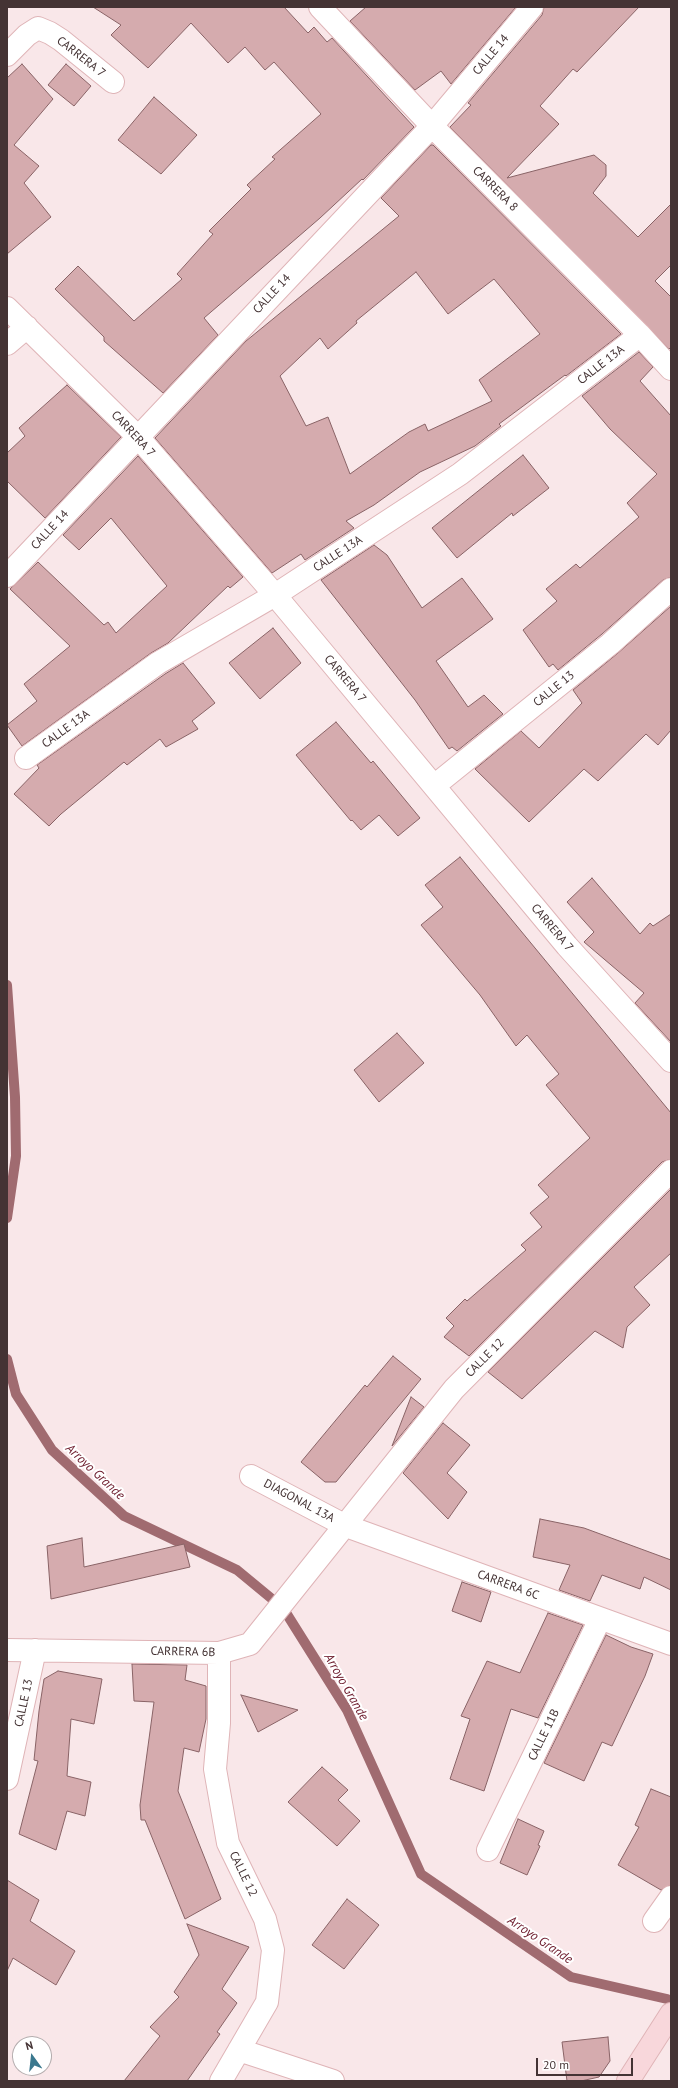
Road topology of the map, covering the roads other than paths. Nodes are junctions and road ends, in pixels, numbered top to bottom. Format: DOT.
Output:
graph roads {
  1 [pos="320,7"];
  2 [pos="532,7"];
  3 [pos="7,54"];
  4 [pos="113,82"];
  5 [pos="432,126"];
  6 [pos="7,308"];
  7 [pos="27,327"];
  8 [pos="640,335"];
  9 [pos="7,344"];
  10 [pos="671,369"];
  11 [pos="138,437"];
  12 [pos="7,576"];
  13 [pos="671,589"];
  14 [pos="275,595"];
  15 [pos="26,758"];
  16 [pos="434,786"];
  17 [pos="671,1061"];
  18 [pos="671,1171"];
  19 [pos="251,1476"];
  20 [pos="346,1526"];
  21 [pos="316,1560"];
  22 [pos="600,1619"];
  23 [pos="671,1644"];
  24 [pos="7,1650"];
  25 [pos="35,1650"];
  26 [pos="219,1653"];
  27 [pos="7,1779"];
  28 [pos="488,1850"];
  29 [pos="671,1897"];
  30 [pos="654,1921"];
  31 [pos="671,2014"];
  32 [pos="239,2050"];
  33 [pos="633,2073"];
  34 [pos="221,2081"];
  35 [pos="333,2081"];
  1 -- 5 [label="street, CARRERA 8"];
  2 -- 5 [label="street, CALLE 14"];
  3 -- 4 [label="street, CARRERA 7"];
  5 -- 8 [label="street, CARRERA 8"];
  5 -- 11 [label="street, CALLE 14"];
  6 -- 7 [label="street, CARRERA 7"];
  7 -- 9 [label="street"];
  7 -- 11 [label="street, CARRERA 7"];
  8 -- 10 [label="street, CARRERA 8"];
  8 -- 14 [label="street, CALLE 13A"];
  11 -- 12 [label="street, CALLE 14"];
  11 -- 14 [label="street, CARRERA 7"];
  13 -- 16 [label="street, CALLE 13"];
  14 -- 15 [label="street, CALLE 13A"];
  14 -- 16 [label="street, CARRERA 7"];
  16 -- 17 [label="street, CARRERA 7"];
  18 -- 20 [label="street, CALLE 12"];
  19 -- 20 [label="street, DIAGONAL 13A"];
  20 -- 21 [label="street, CALLE 12"];
  20 -- 22 [label="street, CARRERA 6C"];
  21 -- 26 [label="street, CARRERA 6B"];
  22 -- 23 [label="street, CARRERA 6C"];
  22 -- 28 [label="street, CALLE 11B"];
  24 -- 25 [label="street, CARRERA 6B"];
  25 -- 26 [label="street, CARRERA 6B"];
  25 -- 27 [label="street, CALLE 13"];
  26 -- 32 [label="street, CALLE 12"];
  29 -- 30 [label="street"];
  31 -- 33 [label="street"];
  32 -- 34 [label="street, CALLE 12"];
  32 -- 35 [label="street"];
}
